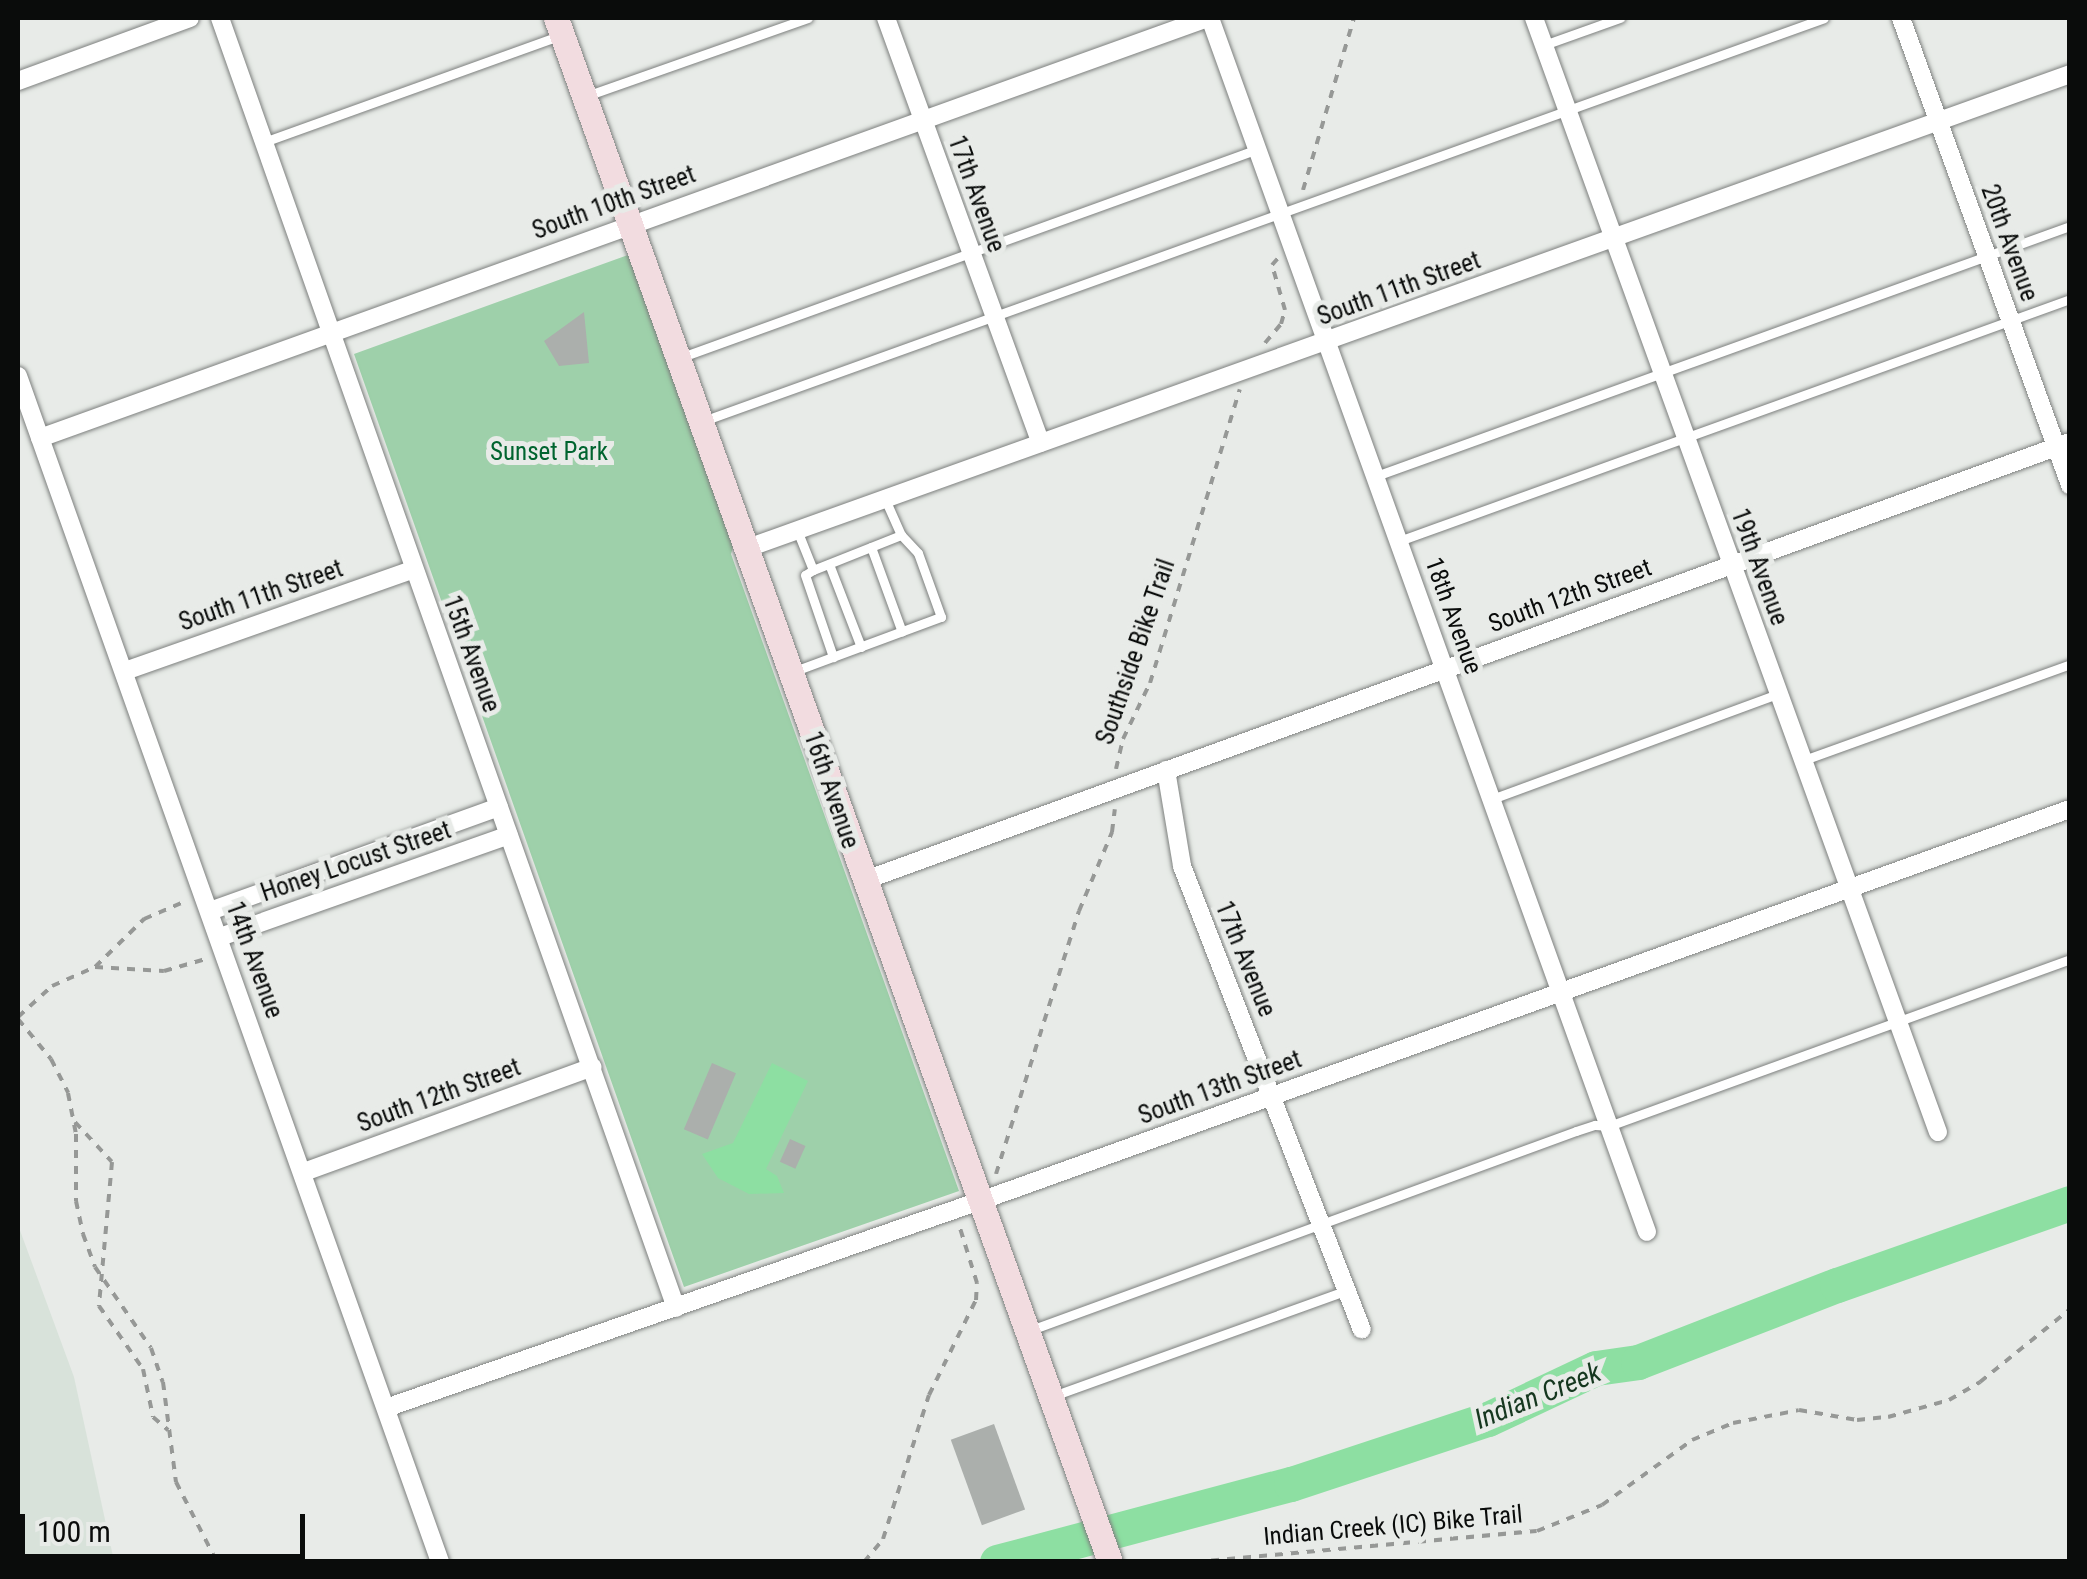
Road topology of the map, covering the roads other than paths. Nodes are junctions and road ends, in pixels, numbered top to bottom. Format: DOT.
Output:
graph roads {
  1 [pos="190,18"];
  2 [pos="220,18"];
  3 [pos="808,18"];
  4 [pos="886,18"];
  5 [pos="1208,18"];
  6 [pos="1534,18"];
  7 [pos="1620,18"];
  8 [pos="1824,18"];
  9 [pos="1902,18"];
  10 [pos="559,26"];
  11 [pos="1544,45"];
  12 [pos="2070,74"];
  13 [pos="18,81"];
  14 [pos="584,97"];
  15 [pos="1567,109"];
  16 [pos="922,119"];
  17 [pos="1939,121"];
  18 [pos="264,142"];
  19 [pos="1258,149"];
  20 [pos="1280,212"];
  21 [pos="630,225"];
  22 [pos="2070,226"];
  23 [pos="1614,239"];
  24 [pos="971,252"];
  25 [pos="1987,255"];
  26 [pos="2070,299"];
  27 [pos="995,317"];
  28 [pos="2010,320"];
  29 [pos="330,331"];
  30 [pos="1327,341"];
  31 [pos="678,359"];
  32 [pos="1662,373"];
  33 [pos="18,376"];
  34 [pos="700,422"];
  35 [pos="40,438"];
  36 [pos="1686,438"];
  37 [pos="1040,443"];
  38 [pos="2063,444"];
  39 [pos="1376,476"];
  40 [pos="2070,485"];
  41 [pos="885,499"];
  42 [pos="797,530"];
  43 [pos="901,535"];
  44 [pos="1399,541"];
  45 [pos="872,547"];
  46 [pos="746,549"];
  47 [pos="829,564"];
  48 [pos="1731,564"];
  49 [pos="414,569"];
  50 [pos="809,572"];
  51 [pos="902,632"];
  52 [pos="861,647"];
  53 [pos="833,657"];
  54 [pos="2070,664"];
  55 [pos="1445,668"];
  56 [pos="124,670"];
  57 [pos="790,673"];
  58 [pos="1778,694"];
  59 [pos="1802,761"];
  60 [pos="1166,770"];
  61 [pos="1492,799"];
  62 [pos="499,807"];
  63 [pos="2070,809"];
  64 [pos="509,835"];
  65 [pos="863,881"];
  66 [pos="1848,888"];
  67 [pos="207,902"];
  68 [pos="223,946"];
  69 [pos="2070,959"];
  70 [pos="1562,992"];
  71 [pos="1897,1021"];
  72 [pos="592,1067"];
  73 [pos="1274,1096"];
  74 [pos="1609,1126"];
  75 [pos="1938,1132"];
  76 [pos="304,1172"];
  77 [pos="978,1201"];
  78 [pos="1322,1224"];
  79 [pos="1647,1232"];
  80 [pos="1347,1290"];
  81 [pos="676,1308"];
  82 [pos="1362,1329"];
  83 [pos="1026,1332"];
  84 [pos="1050,1397"];
  85 [pos="386,1408"];
  86 [pos="440,1562"];
  87 [pos="1110,1562"];
  1 -- 13 [label="street"];
  2 -- 18 [label="street, 15th Avenue"];
  3 -- 14 [label="lane"];
  4 -- 16 [label="street, 17th Avenue"];
  5 -- 16 [label="street, South 10th Street"];
  5 -- 19 [label="street, 18th Avenue"];
  6 -- 11 [label="street, 19th Avenue"];
  7 -- 11 [label="lane"];
  8 -- 15 [label="lane"];
  9 -- 17 [label="street, 20th Avenue"];
  10 -- 14 [label="street, 16th Avenue"];
  10 -- 18 [label="lane"];
  11 -- 15 [label="street, 19th Avenue"];
  12 -- 17 [label="street, South 11th Street"];
  14 -- 21 [label="street, 16th Avenue"];
  15 -- 20 [label="lane"];
  15 -- 23 [label="street, 19th Avenue"];
  16 -- 21 [label="street, South 10th Street"];
  16 -- 24 [label="street, 17th Avenue"];
  17 -- 23 [label="street, South 11th Street"];
  17 -- 25 [label="street, 20th Avenue"];
  18 -- 29 [label="street, 15th Avenue"];
  19 -- 20 [label="street, 18th Avenue"];
  19 -- 24 [label="lane"];
  20 -- 27 [label="lane"];
  20 -- 30 [label="street, 18th Avenue"];
  21 -- 29 [label="street, South 10th Street"];
  21 -- 31 [label="street, 16th Avenue"];
  22 -- 25 [label="lane"];
  23 -- 30 [label="street, South 11th Street"];
  23 -- 32 [label="street, 19th Avenue"];
  24 -- 27 [label="street, 17th Avenue"];
  24 -- 31 [label="lane"];
  25 -- 28 [label="street, 20th Avenue"];
  25 -- 32 [label="lane"];
  26 -- 28 [label="lane"];
  27 -- 34 [label="lane"];
  27 -- 37 [label="street, 17th Avenue"];
  28 -- 36 [label="lane"];
  28 -- 38 [label="street, 20th Avenue"];
  29 -- 35 [label="street, South 10th Street"];
  29 -- 49 [label="street, 15th Avenue"];
  30 -- 37 [label="street, South 11th Street"];
  30 -- 39 [label="street, 18th Avenue"];
  31 -- 34 [label="street, 16th Avenue"];
  32 -- 36 [label="street, 19th Avenue"];
  32 -- 39 [label="lane"];
  33 -- 35 [label="street, 14th Avenue"];
  34 -- 46 [label="street, 16th Avenue"];
  35 -- 56 [label="street, 14th Avenue"];
  36 -- 44 [label="lane"];
  36 -- 48 [label="street, 19th Avenue"];
  37 -- 41 [label="street, South 11th Street"];
  38 -- 40 [label="street, 20th Avenue"];
  38 -- 48 [label="street, South 12th Street"];
  39 -- 44 [label="street, 18th Avenue"];
  41 -- 42 [label="street, South 11th Street"];
  41 -- 43 [label="lane"];
  42 -- 46 [label="street, South 11th Street"];
  42 -- 50 [label="lane"];
  43 -- 45 [label="lane"];
  43 -- 51 [label="lane"];
  44 -- 55 [label="street, 18th Avenue"];
  45 -- 47 [label="lane"];
  45 -- 51 [label="lane"];
  46 -- 57 [label="street, 16th Avenue"];
  47 -- 50 [label="lane"];
  47 -- 52 [label="lane"];
  48 -- 55 [label="street, South 12th Street"];
  48 -- 58 [label="street, 19th Avenue"];
  49 -- 56 [label="street, South 11th Street"];
  49 -- 62 [label="street, 15th Avenue"];
  50 -- 53 [label="lane"];
  51 -- 52 [label="lane"];
  52 -- 53 [label="lane"];
  53 -- 57 [label="lane"];
  54 -- 59 [label="lane"];
  55 -- 60 [label="street, South 12th Street"];
  55 -- 61 [label="street, 18th Avenue"];
  56 -- 67 [label="street, 14th Avenue"];
  57 -- 65 [label="street, 16th Avenue"];
  58 -- 59 [label="street, 19th Avenue"];
  58 -- 61 [label="lane"];
  59 -- 66 [label="street, 19th Avenue"];
  60 -- 65 [label="street, South 12th Street"];
  60 -- 73 [label="street, 17th Avenue"];
  61 -- 70 [label="street, 18th Avenue"];
  62 -- 64 [label="street, 15th Avenue"];
  62 -- 67 [label="street, Honey Locust Street"];
  63 -- 66 [label="street, South 13th Street"];
  64 -- 68 [label="street, Honey Locust Street"];
  64 -- 72 [label="street, 15th Avenue"];
  65 -- 77 [label="street, 16th Avenue"];
  66 -- 70 [label="street, South 13th Street"];
  66 -- 71 [label="street, 19th Avenue"];
  67 -- 68 [label="street, 14th Avenue"];
  68 -- 76 [label="street, 14th Avenue"];
  69 -- 71 [label="lane"];
  70 -- 73 [label="street, South 13th Street"];
  70 -- 74 [label="street, 18th Avenue"];
  71 -- 74 [label="lane"];
  71 -- 75 [label="street, 19th Avenue"];
  72 -- 76 [label="street, South 12th Street"];
  72 -- 81 [label="street, 15th Avenue"];
  73 -- 77 [label="street, South 13th Street"];
  73 -- 78 [label="street, 17th Avenue"];
  74 -- 78 [label="lane"];
  74 -- 79 [label="street, 18th Avenue"];
  76 -- 85 [label="street, 14th Avenue"];
  77 -- 81 [label="street, South 13th Street"];
  77 -- 83 [label="street, 16th Avenue"];
  78 -- 80 [label="street, 17th Avenue"];
  78 -- 83 [label="lane"];
  80 -- 82 [label="street, 17th Avenue"];
  80 -- 84 [label="lane"];
  81 -- 85 [label="street, South 13th Street"];
  83 -- 84 [label="street, 16th Avenue"];
  84 -- 87 [label="street, 16th Avenue"];
  85 -- 86 [label="street, 14th Avenue"];
}
